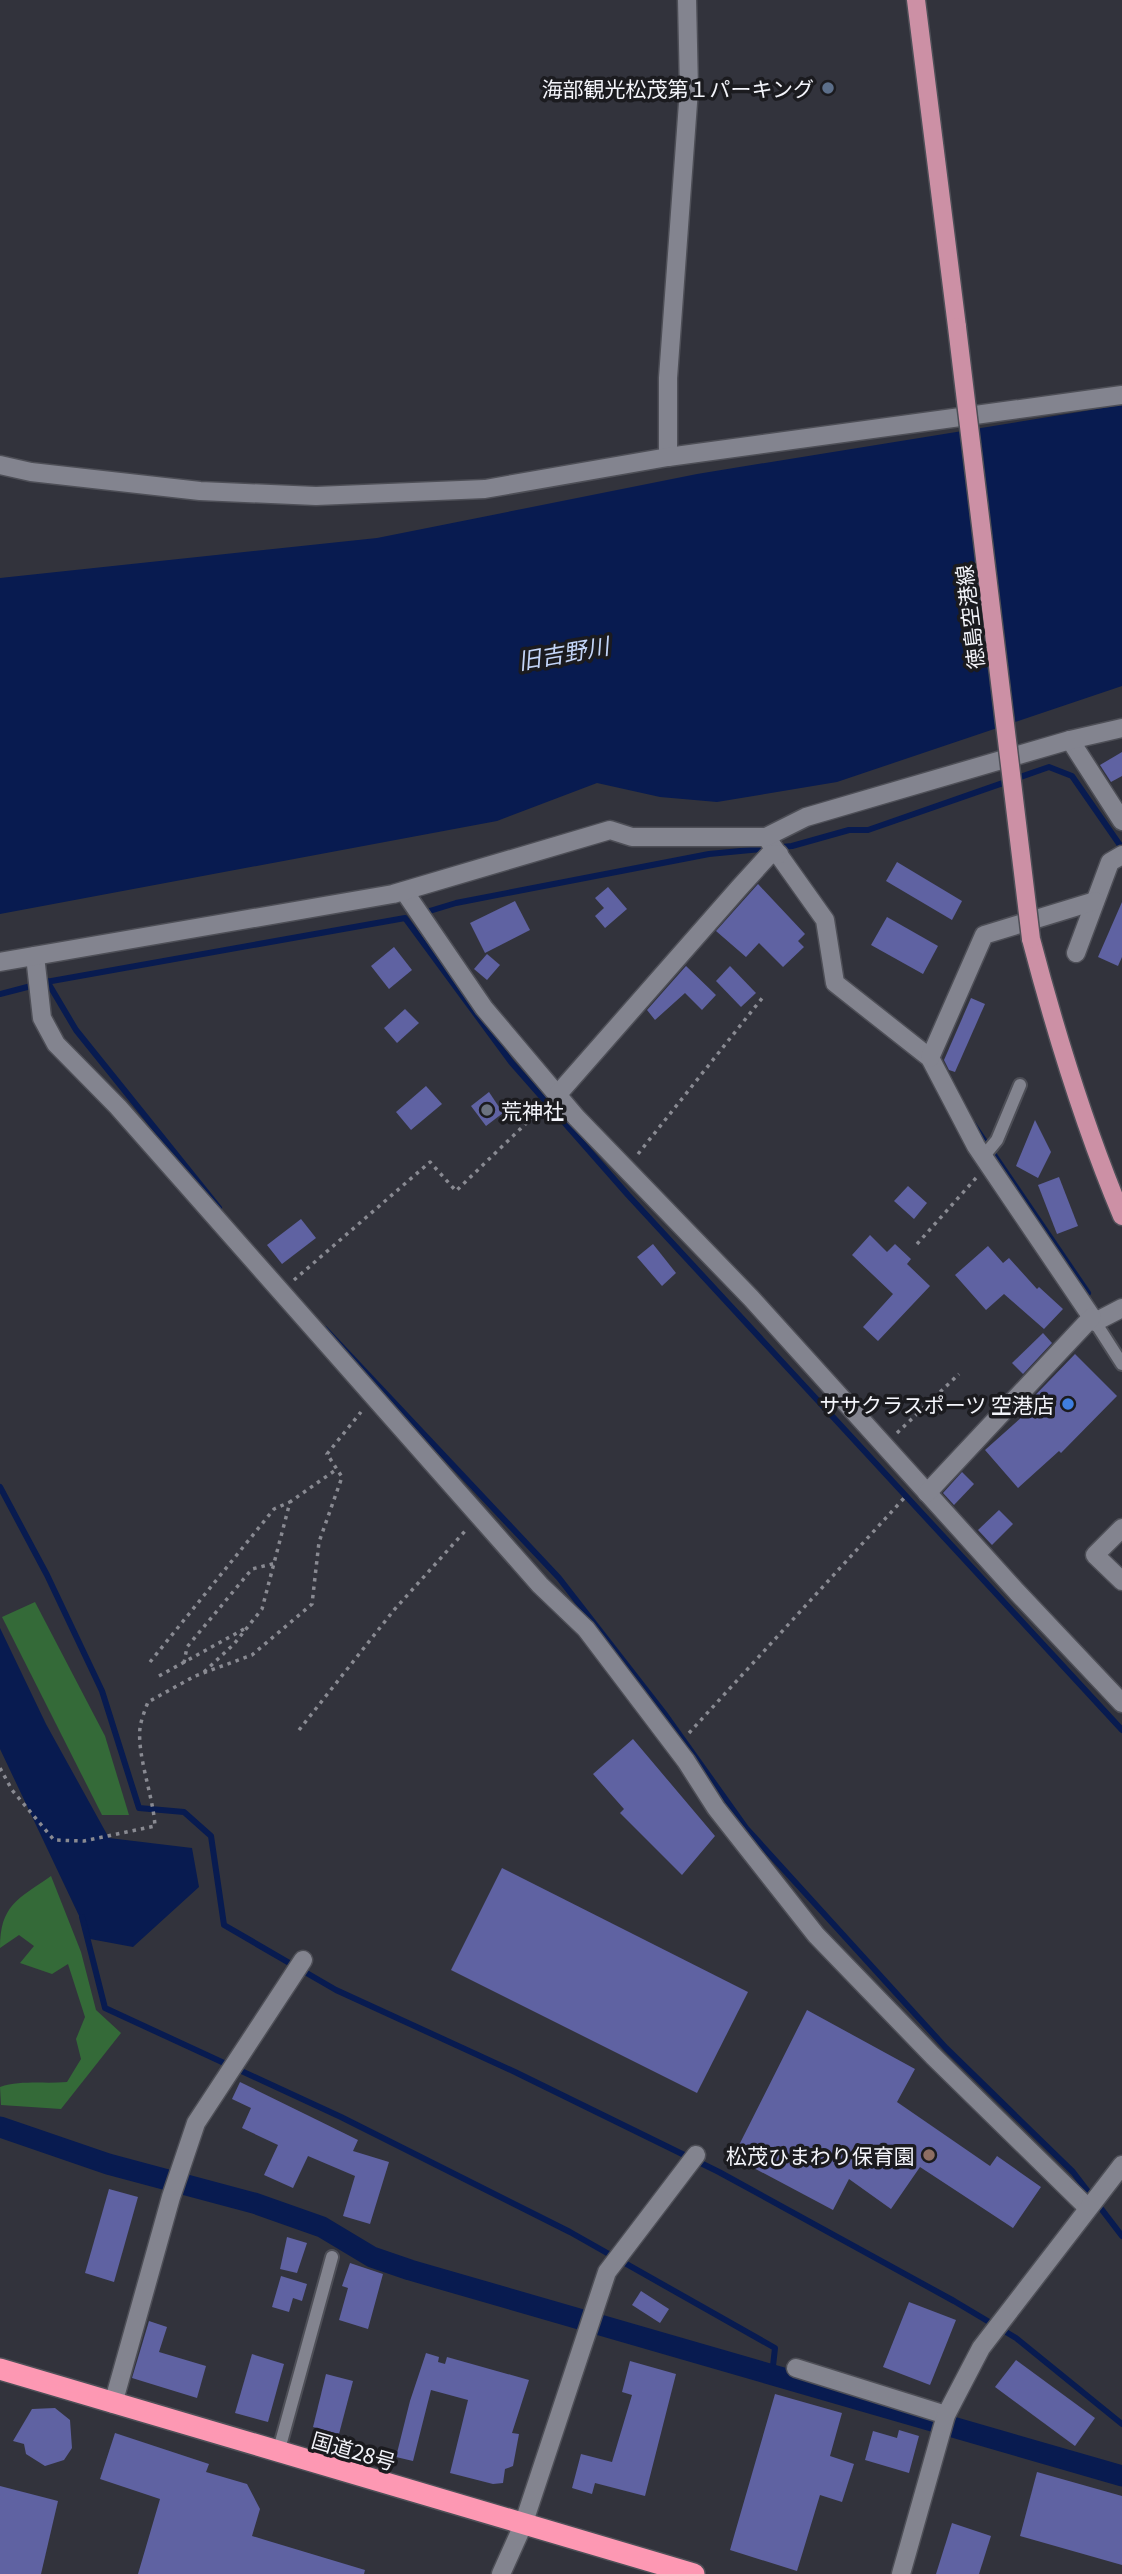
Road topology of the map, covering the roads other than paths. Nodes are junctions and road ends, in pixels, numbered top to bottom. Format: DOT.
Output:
graph roads {
  1 [pos="687,0"];
  2 [pos="916,0"];
  3 [pos="1122,395"];
  4 [pos="668,457"];
  5 [pos="0,465"];
  6 [pos="1122,728"];
  7 [pos="1070,740"];
  8 [pos="1122,821"];
  9 [pos="766,837"];
  10 [pos="779,854"];
  11 [pos="1121,856"];
  12 [pos="404,891"];
  13 [pos="1095,901"];
  14 [pos="1076,953"];
  15 [pos="35,956"];
  16 [pos="0,962"];
  17 [pos="930,1058"];
  18 [pos="1020,1085"];
  19 [pos="558,1094"];
  20 [pos="986,1161"];
  21 [pos="1122,1216"];
  22 [pos="1122,1308"];
  23 [pos="1094,1319"];
  24 [pos="1122,1364"];
  25 [pos="922,1488"];
  26 [pos="1122,1528"];
  27 [pos="1122,1581"];
  28 [pos="1122,1703"];
  29 [pos="303,1960"];
  30 [pos="696,2155"];
  31 [pos="1122,2165"];
  32 [pos="1088,2208"];
  33 [pos="332,2257"];
  34 [pos="796,2368"];
  35 [pos="0,2369"];
  36 [pos="113,2404"];
  37 [pos="946,2415"];
  38 [pos="278,2453"];
  39 [pos="523,2525"];
  40 [pos="501,2574"];
  41 [pos="694,2574"];
  42 [pos="901,2574"];
  1 -- 4 [label="street"];
  2 -- 21 [label="main road, 徳島空港線, bridge"];
  3 -- 4 [label="street"];
  4 -- 5 [label="street"];
  6 -- 7 [label="street"];
  7 -- 8 [label="street"];
  7 -- 9 [label="street"];
  9 -- 10 [label="street"];
  9 -- 12 [label="street"];
  10 -- 17 [label="street"];
  10 -- 19 [label="street"];
  11 -- 13 [label="street"];
  12 -- 15 [label="street"];
  12 -- 19 [label="street"];
  13 -- 14 [label="street"];
  13 -- 17 [label="street"];
  15 -- 16 [label="street"];
  15 -- 32 [label="street"];
  17 -- 20 [label="street"];
  18 -- 20 [label="lane"];
  19 -- 25 [label="street"];
  20 -- 23 [label="street"];
  22 -- 23 [label="street"];
  23 -- 24 [label="lane"];
  23 -- 25 [label="street"];
  25 -- 28 [label="street"];
  26 -- 27 [label="street"];
  29 -- 36 [label="street"];
  30 -- 39 [label="street"];
  31 -- 32 [label="street"];
  32 -- 37 [label="street"];
  33 -- 38 [label="lane"];
  34 -- 37 [label="street"];
  35 -- 36 [label="highway, 国道28号"];
  36 -- 38 [label="highway, 国道28号"];
  37 -- 42 [label="street"];
  38 -- 39 [label="highway, 国道28号"];
  39 -- 40 [label="street"];
  39 -- 41 [label="highway, 国道28号"];
}
